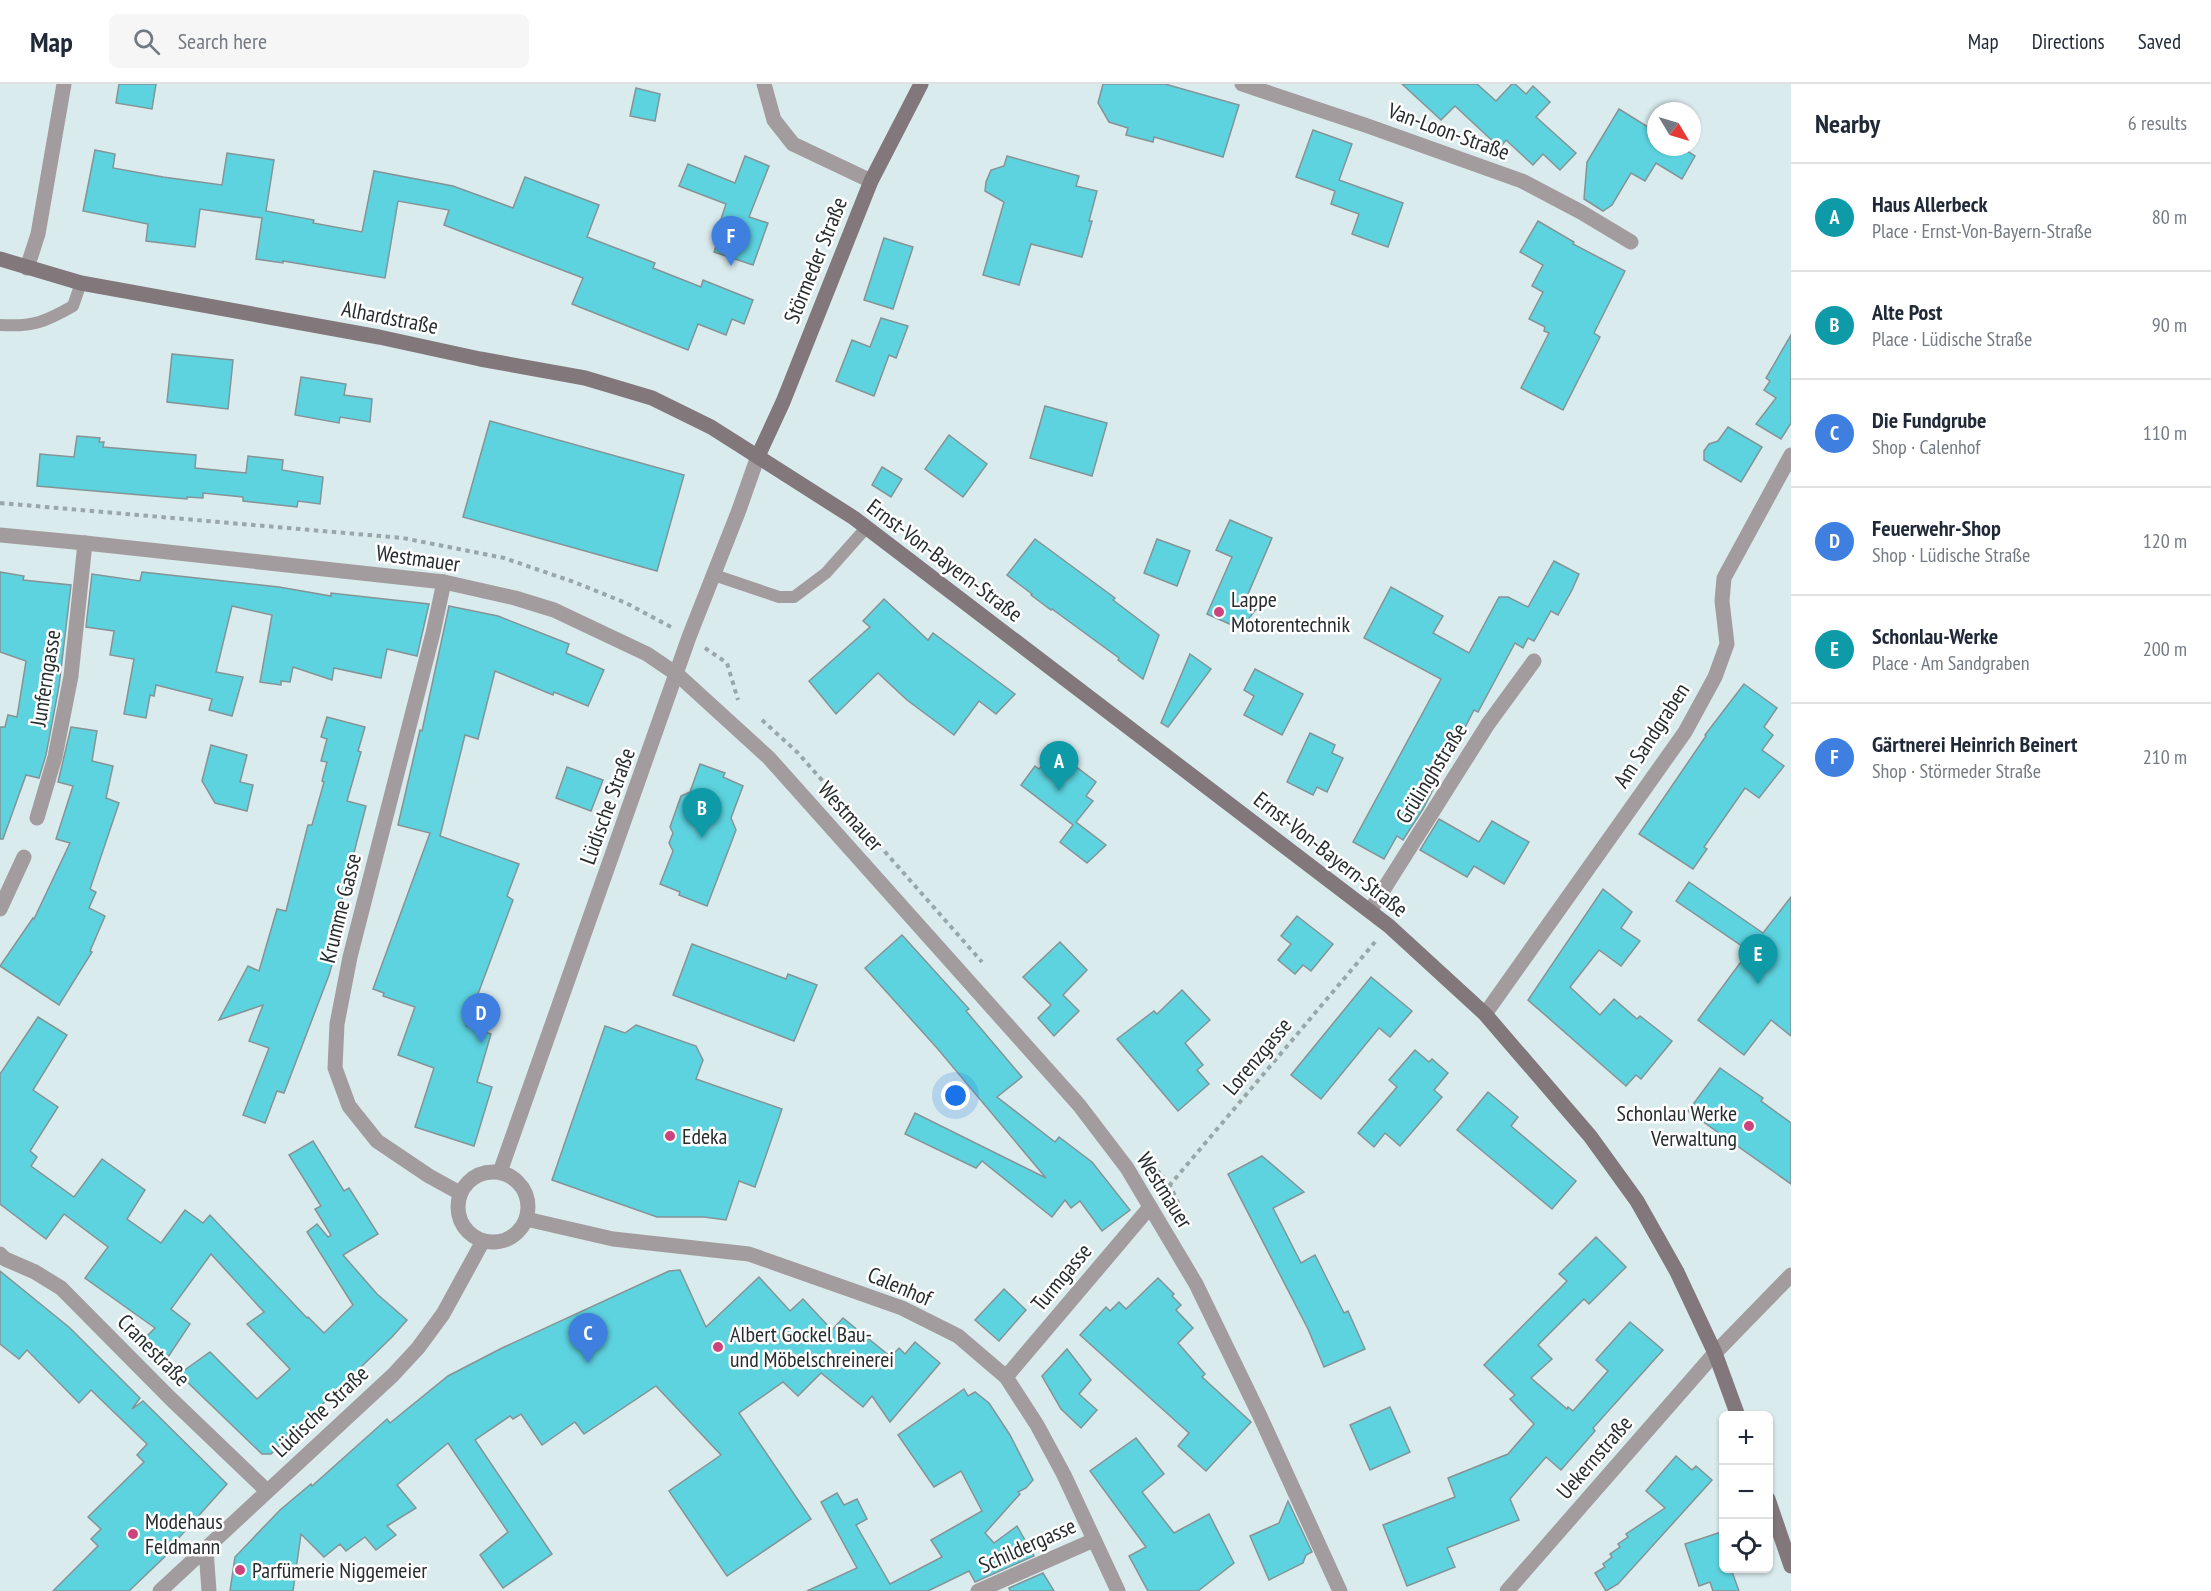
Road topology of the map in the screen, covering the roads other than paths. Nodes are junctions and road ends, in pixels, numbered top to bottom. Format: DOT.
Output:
graph roads {
  1 [pos="64,84"];
  2 [pos="764,84"];
  3 [pos="921,84"];
  4 [pos="1242,84"];
  5 [pos="871,181"];
  6 [pos="1631,242"];
  7 [pos="0,259"];
  8 [pos="27,268"];
  9 [pos="81,283"];
  10 [pos="0,325"];
  11 [pos="1791,455"];
  12 [pos="758,456"];
  13 [pos="866,528"];
  14 [pos="0,536"];
  15 [pos="85,543"];
  16 [pos="714,574"];
  17 [pos="444,582"];
  18 [pos="1534,661"];
  19 [pos="678,675"];
  20 [pos="37,818"];
  21 [pos="24,857"];
  22 [pos="0,909"];
  23 [pos="1370,911"];
  24 [pos="1485,1014"];
  25 [pos="500,1172"];
  26 [pos="460,1193"];
  27 [pos="1150,1207"];
  28 [pos="526,1219"];
  29 [pos="483,1241"];
  30 [pos="0,1254"];
  31 [pos="1791,1275"];
  32 [pos="1715,1353"];
  33 [pos="1006,1377"];
  34 [pos="1736,1411"];
  35 [pos="267,1491"];
  36 [pos="1773,1514"];
  37 [pos="1094,1540"];
  38 [pos="206,1550"];
  39 [pos="1791,1566"];
  40 [pos="160,1591"];
  41 [pos="209,1591"];
  42 [pos="978,1591"];
  43 [pos="1118,1591"];
  44 [pos="1340,1591"];
  45 [pos="1507,1591"];
  1 -- 8 [label="street"];
  2 -- 5 [label="street"];
  3 -- 5 [label="main road, Störmeder Straße"];
  4 -- 6 [label="street, Van-Loon-Straße"];
  5 -- 12 [label="main road, Störmeder Straße"];
  7 -- 8 [label="main road, Alhardstraße"];
  8 -- 9 [label="main road, Alhardstraße"];
  9 -- 10 [label="lane"];
  9 -- 12 [label="main road, Alhardstraße"];
  11 -- 24 [label="street, Am Sandgraben"];
  12 -- 13 [label="main road, Ernst-Von-Bayern-Straße"];
  12 -- 16 [label="street, Lüdische Straße"];
  13 -- 16 [label="lane"];
  13 -- 23 [label="main road, Ernst-Von-Bayern-Straße"];
  14 -- 15 [label="street, Westmauer"];
  15 -- 17 [label="street, Westmauer"];
  15 -- 20 [label="street, Junferngasse"];
  16 -- 19 [label="street, Lüdische Straße"];
  17 -- 19 [label="street, Westmauer"];
  17 -- 26 [label="street, Krumme Gasse"];
  18 -- 23 [label="street, Grülinghstraße"];
  19 -- 25 [label="street, Lüdische Straße"];
  19 -- 27 [label="street, Westmauer"];
  21 -- 22 [label="street"];
  23 -- 24 [label="main road, Ernst-Von-Bayern-Straße"];
  24 -- 32 [label="main road, Ernst-Von-Bayern-Straße"];
  25 -- 26 [label="street"];
  25 -- 28 [label="street"];
  26 -- 29 [label="street"];
  27 -- 33 [label="street, Turmgasse"];
  27 -- 44 [label="street, Westmauer"];
  28 -- 29 [label="street"];
  28 -- 33 [label="street, Calenhof"];
  29 -- 35 [label="street, Lüdische Straße"];
  30 -- 35 [label="street, Cranestraße"];
  31 -- 32 [label="street, Uekernstraße"];
  32 -- 34 [label="main road, Ernst-Von-Bayern-Straße"];
  32 -- 45 [label="street, Uekernstraße"];
  33 -- 37 [label="street, Calenhof"];
  35 -- 38 [label="street, Lüdische Straße"];
  36 -- 39 [label="main road"];
  37 -- 42 [label="street, Schildergasse"];
  37 -- 43 [label="street, Calenhof"];
  38 -- 40 [label="street, Lüdische Straße"];
  38 -- 41 [label="street"];
}
